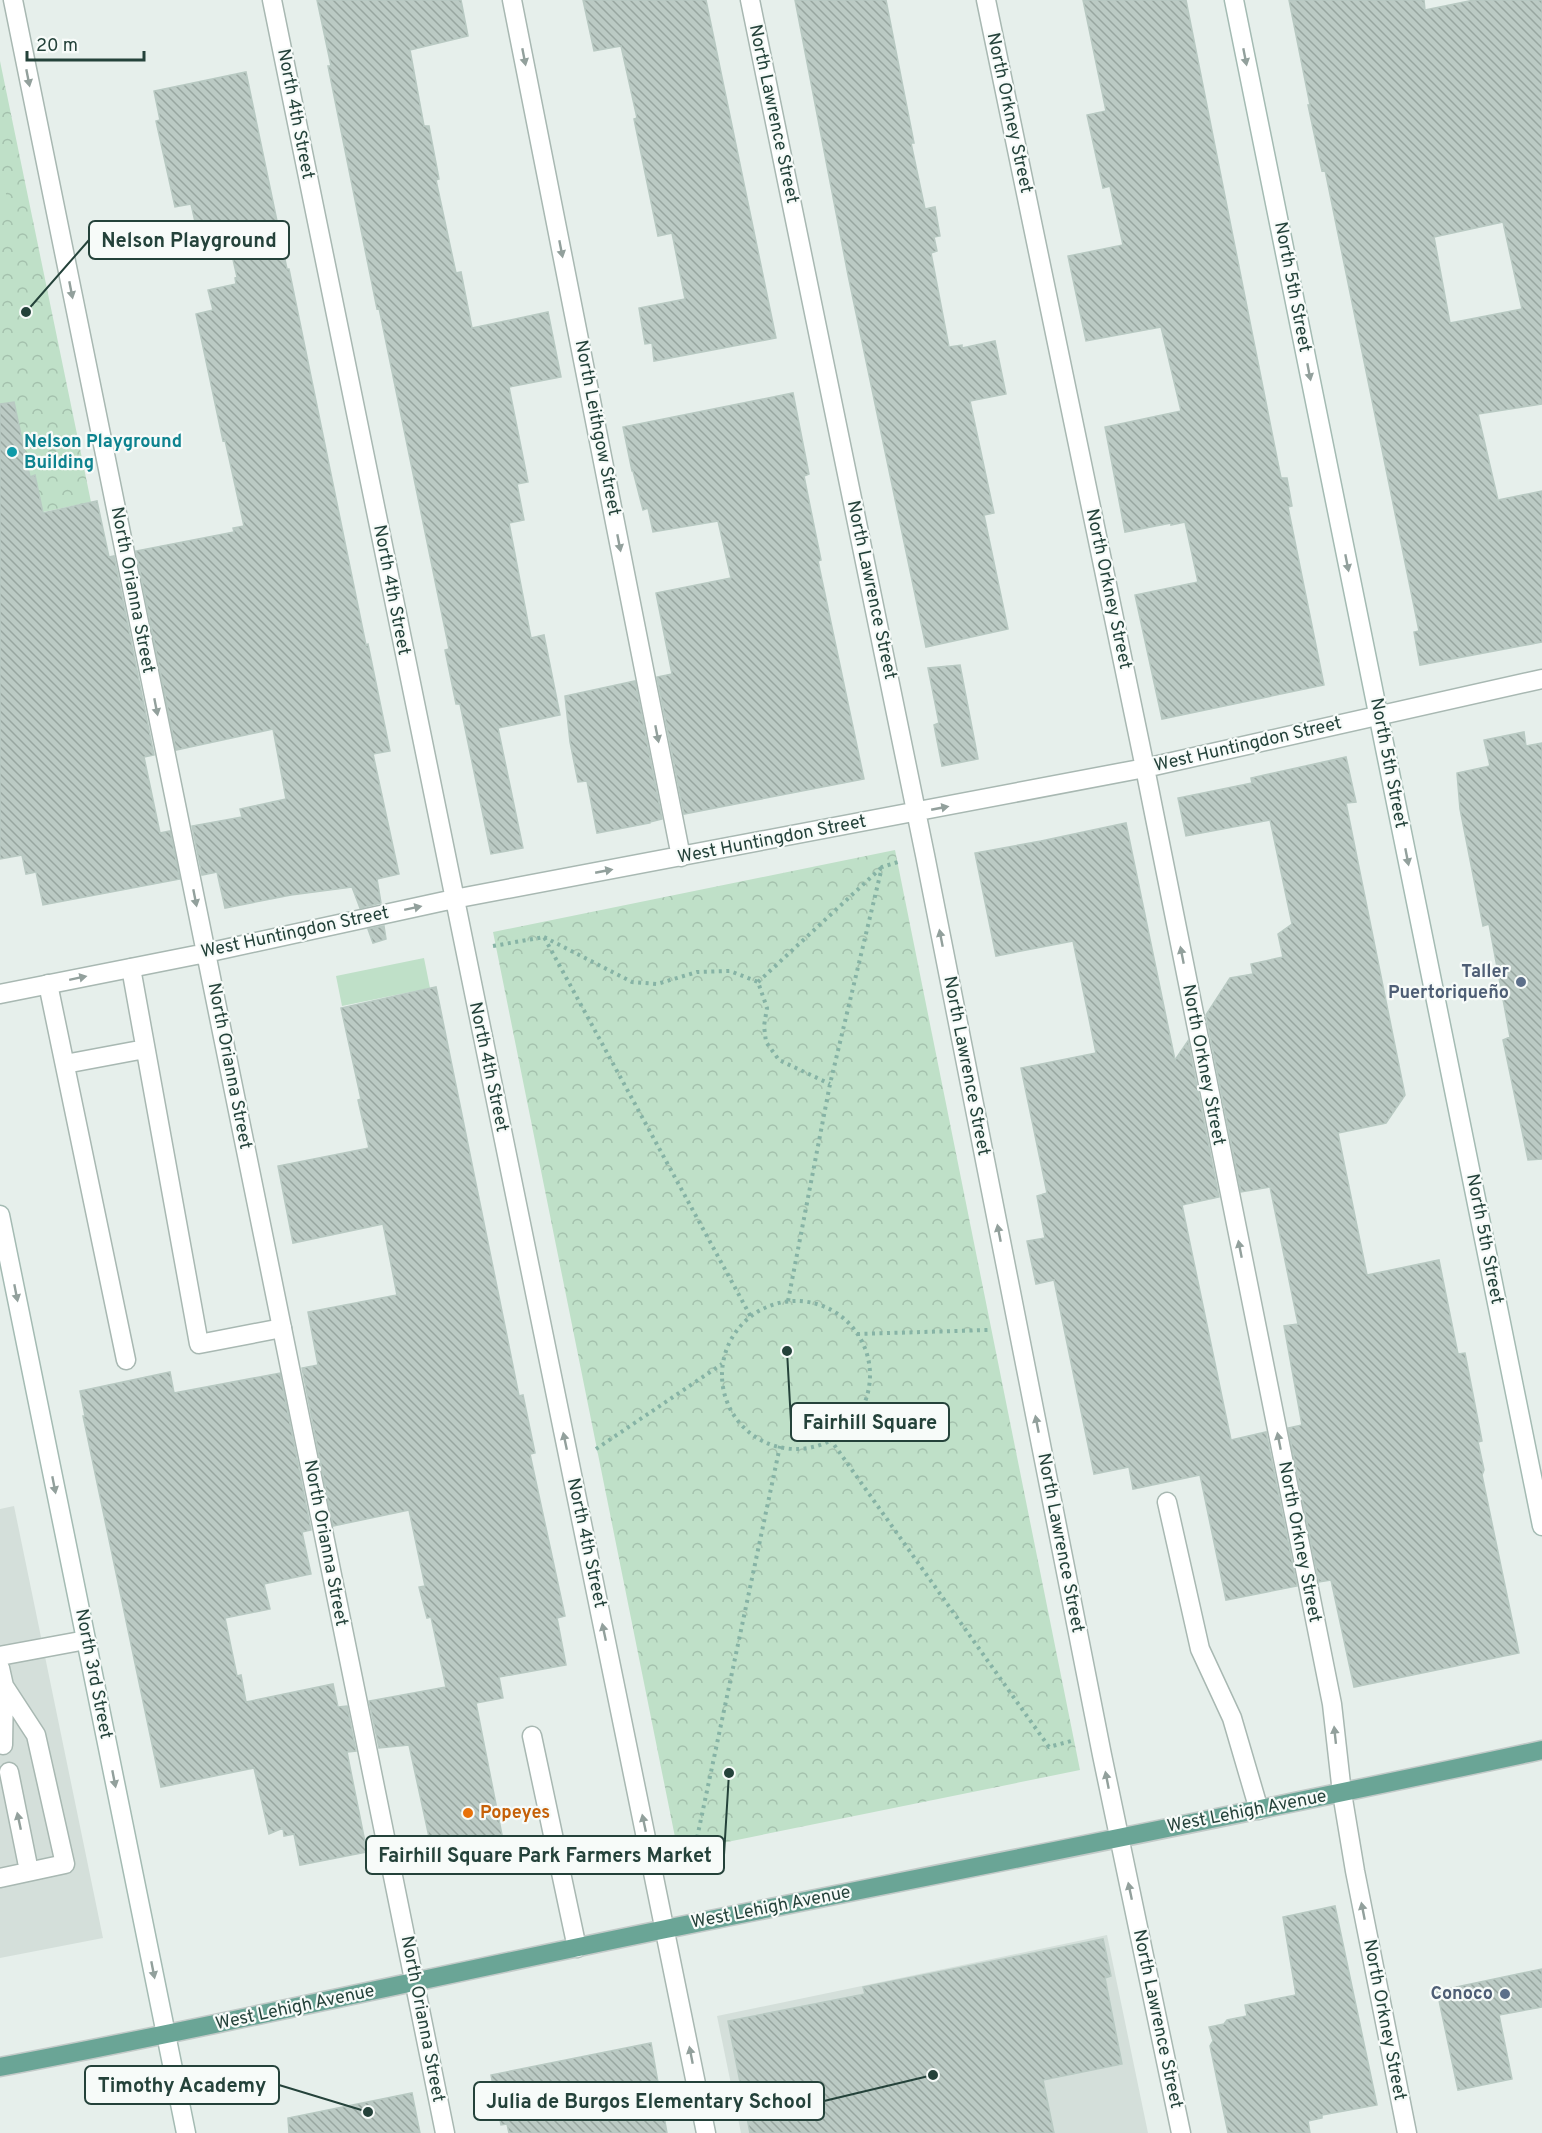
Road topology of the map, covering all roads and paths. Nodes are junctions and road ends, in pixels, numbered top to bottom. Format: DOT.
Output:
graph roads {
  1 [pos="13,0"];
  2 [pos="272,0"];
  3 [pos="512,0"];
  4 [pos="750,0"];
  5 [pos="986,0"];
  6 [pos="1234,0"];
  7 [pos="1542,679"];
  8 [pos="1378,715"];
  9 [pos="1145,768"];
  10 [pos="916,813"];
  11 [pos="925,855"];
  12 [pos="681,857"];
  13 [pos="882,867"];
  14 [pos="454,899"];
  15 [pos="544,937"];
  16 [pos="465,951"];
  17 [pos="206,953"];
  18 [pos="131,968"];
  19 [pos="758,982"];
  20 [pos="48,984"];
  21 [pos="0,994"];
  22 [pos="145,1049"];
  23 [pos="66,1064"];
  24 [pos="830,1084"];
  25 [pos="0,1215"];
  26 [pos="788,1301"];
  27 [pos="751,1317"];
  28 [pos="282,1328"];
  29 [pos="1018,1329"];
  30 [pos="857,1334"];
  31 [pos="126,1360"];
  32 [pos="722,1363"];
  33 [pos="830,1439"];
  34 [pos="780,1446"];
  35 [pos="570,1466"];
  36 [pos="1167,1502"];
  37 [pos="1542,1526"];
  38 [pos="86,1640"];
  39 [pos="0,1656"];
  40 [pos="2,1677"];
  41 [pos="1098,1734"];
  42 [pos="532,1736"];
  43 [pos="3,1744"];
  44 [pos="1542,1750"];
  45 [pos="9,1772"];
  46 [pos="1342,1793"];
  47 [pos="1259,1810"];
  48 [pos="1119,1838"];
  49 [pos="673,1839"];
  50 [pos="29,1871"];
  51 [pos="0,1878"];
  52 [pos="666,1929"];
  53 [pos="577,1948"];
  54 [pos="414,1982"];
  55 [pos="166,2036"];
  56 [pos="0,2067"];
  57 [pos="186,2133"];
  58 [pos="445,2133"];
  59 [pos="706,2133"];
  60 [pos="1181,2133"];
  61 [pos="1407,2133"];
  1 -- 17 [label="street, North Orianna Street, one-way"];
  2 -- 14 [label="street, North 4th Street"];
  3 -- 12 [label="street, North Leithgow Street, one-way"];
  4 -- 10 [label="street, North Lawrence Street"];
  5 -- 9 [label="street, North Orkney Street"];
  6 -- 8 [label="street, North 5th Street, one-way"];
  7 -- 8 [label="street, West Huntingdon Street"];
  8 -- 9 [label="street, West Huntingdon Street"];
  8 -- 37 [label="street, North 5th Street, one-way"];
  10 -- 9 [label="street, West Huntingdon Street, one-way"];
  46 -- 9 [label="street, North Orkney Street, one-way"];
  10 -- 11 [label="street, North Lawrence Street"];
  10 -- 12 [label="street, West Huntingdon Street"];
  11 -- 13 [label="path"];
  29 -- 11 [label="street, North Lawrence Street, one-way"];
  14 -- 12 [label="street, West Huntingdon Street, one-way"];
  13 -- 19 [label="path"];
  13 -- 24 [label="path"];
  14 -- 16 [label="street, North 4th Street"];
  17 -- 14 [label="street, West Huntingdon Street, one-way"];
  15 -- 16 [label="path"];
  15 -- 19 [label="path"];
  15 -- 27 [label="path"];
  35 -- 16 [label="street, North 4th Street, one-way"];
  17 -- 18 [label="street, West Huntingdon Street"];
  17 -- 28 [label="street, North Orianna Street"];
  20 -- 18 [label="street, West Huntingdon Street, one-way"];
  18 -- 22 [label="street"];
  19 -- 24 [label="path"];
  20 -- 21 [label="street, West Huntingdon Street"];
  20 -- 23 [label="street"];
  22 -- 23 [label="street"];
  22 -- 28 [label="street"];
  23 -- 31 [label="street"];
  24 -- 26 [label="path"];
  25 -- 38 [label="street, North 3rd Street, one-way"];
  26 -- 27 [label="path"];
  26 -- 30 [label="path"];
  27 -- 32 [label="path"];
  28 -- 54 [label="street, North Orianna Street"];
  29 -- 30 [label="path"];
  41 -- 29 [label="street, North Lawrence Street, one-way"];
  30 -- 33 [label="path"];
  32 -- 34 [label="path"];
  32 -- 35 [label="path"];
  33 -- 34 [label="path"];
  33 -- 41 [label="path"];
  34 -- 49 [label="path"];
  52 -- 35 [label="street, North 4th Street, one-way"];
  36 -- 47 [label="street"];
  38 -- 39 [label="street"];
  38 -- 55 [label="street, North 3rd Street, one-way"];
  40 -- 43 [label="street"];
  40 -- 50 [label="street"];
  48 -- 41 [label="street, North Lawrence Street, one-way"];
  42 -- 53 [label="street"];
  44 -- 46 [label="main road, West Lehigh Avenue"];
  50 -- 45 [label="street, one-way"];
  46 -- 47 [label="main road, West Lehigh Avenue"];
  61 -- 46 [label="street, North Orkney Street, one-way"];
  47 -- 48 [label="main road, West Lehigh Avenue"];
  48 -- 52 [label="main road, West Lehigh Avenue"];
  60 -- 48 [label="street, North Lawrence Street, one-way"];
  50 -- 51 [label="street"];
  52 -- 53 [label="main road, West Lehigh Avenue"];
  59 -- 52 [label="street, North 4th Street, one-way"];
  53 -- 54 [label="main road, West Lehigh Avenue"];
  54 -- 55 [label="main road, West Lehigh Avenue"];
  54 -- 58 [label="street, North Orianna Street"];
  55 -- 56 [label="main road, West Lehigh Avenue"];
  55 -- 57 [label="street, North 3rd Street"];
}
